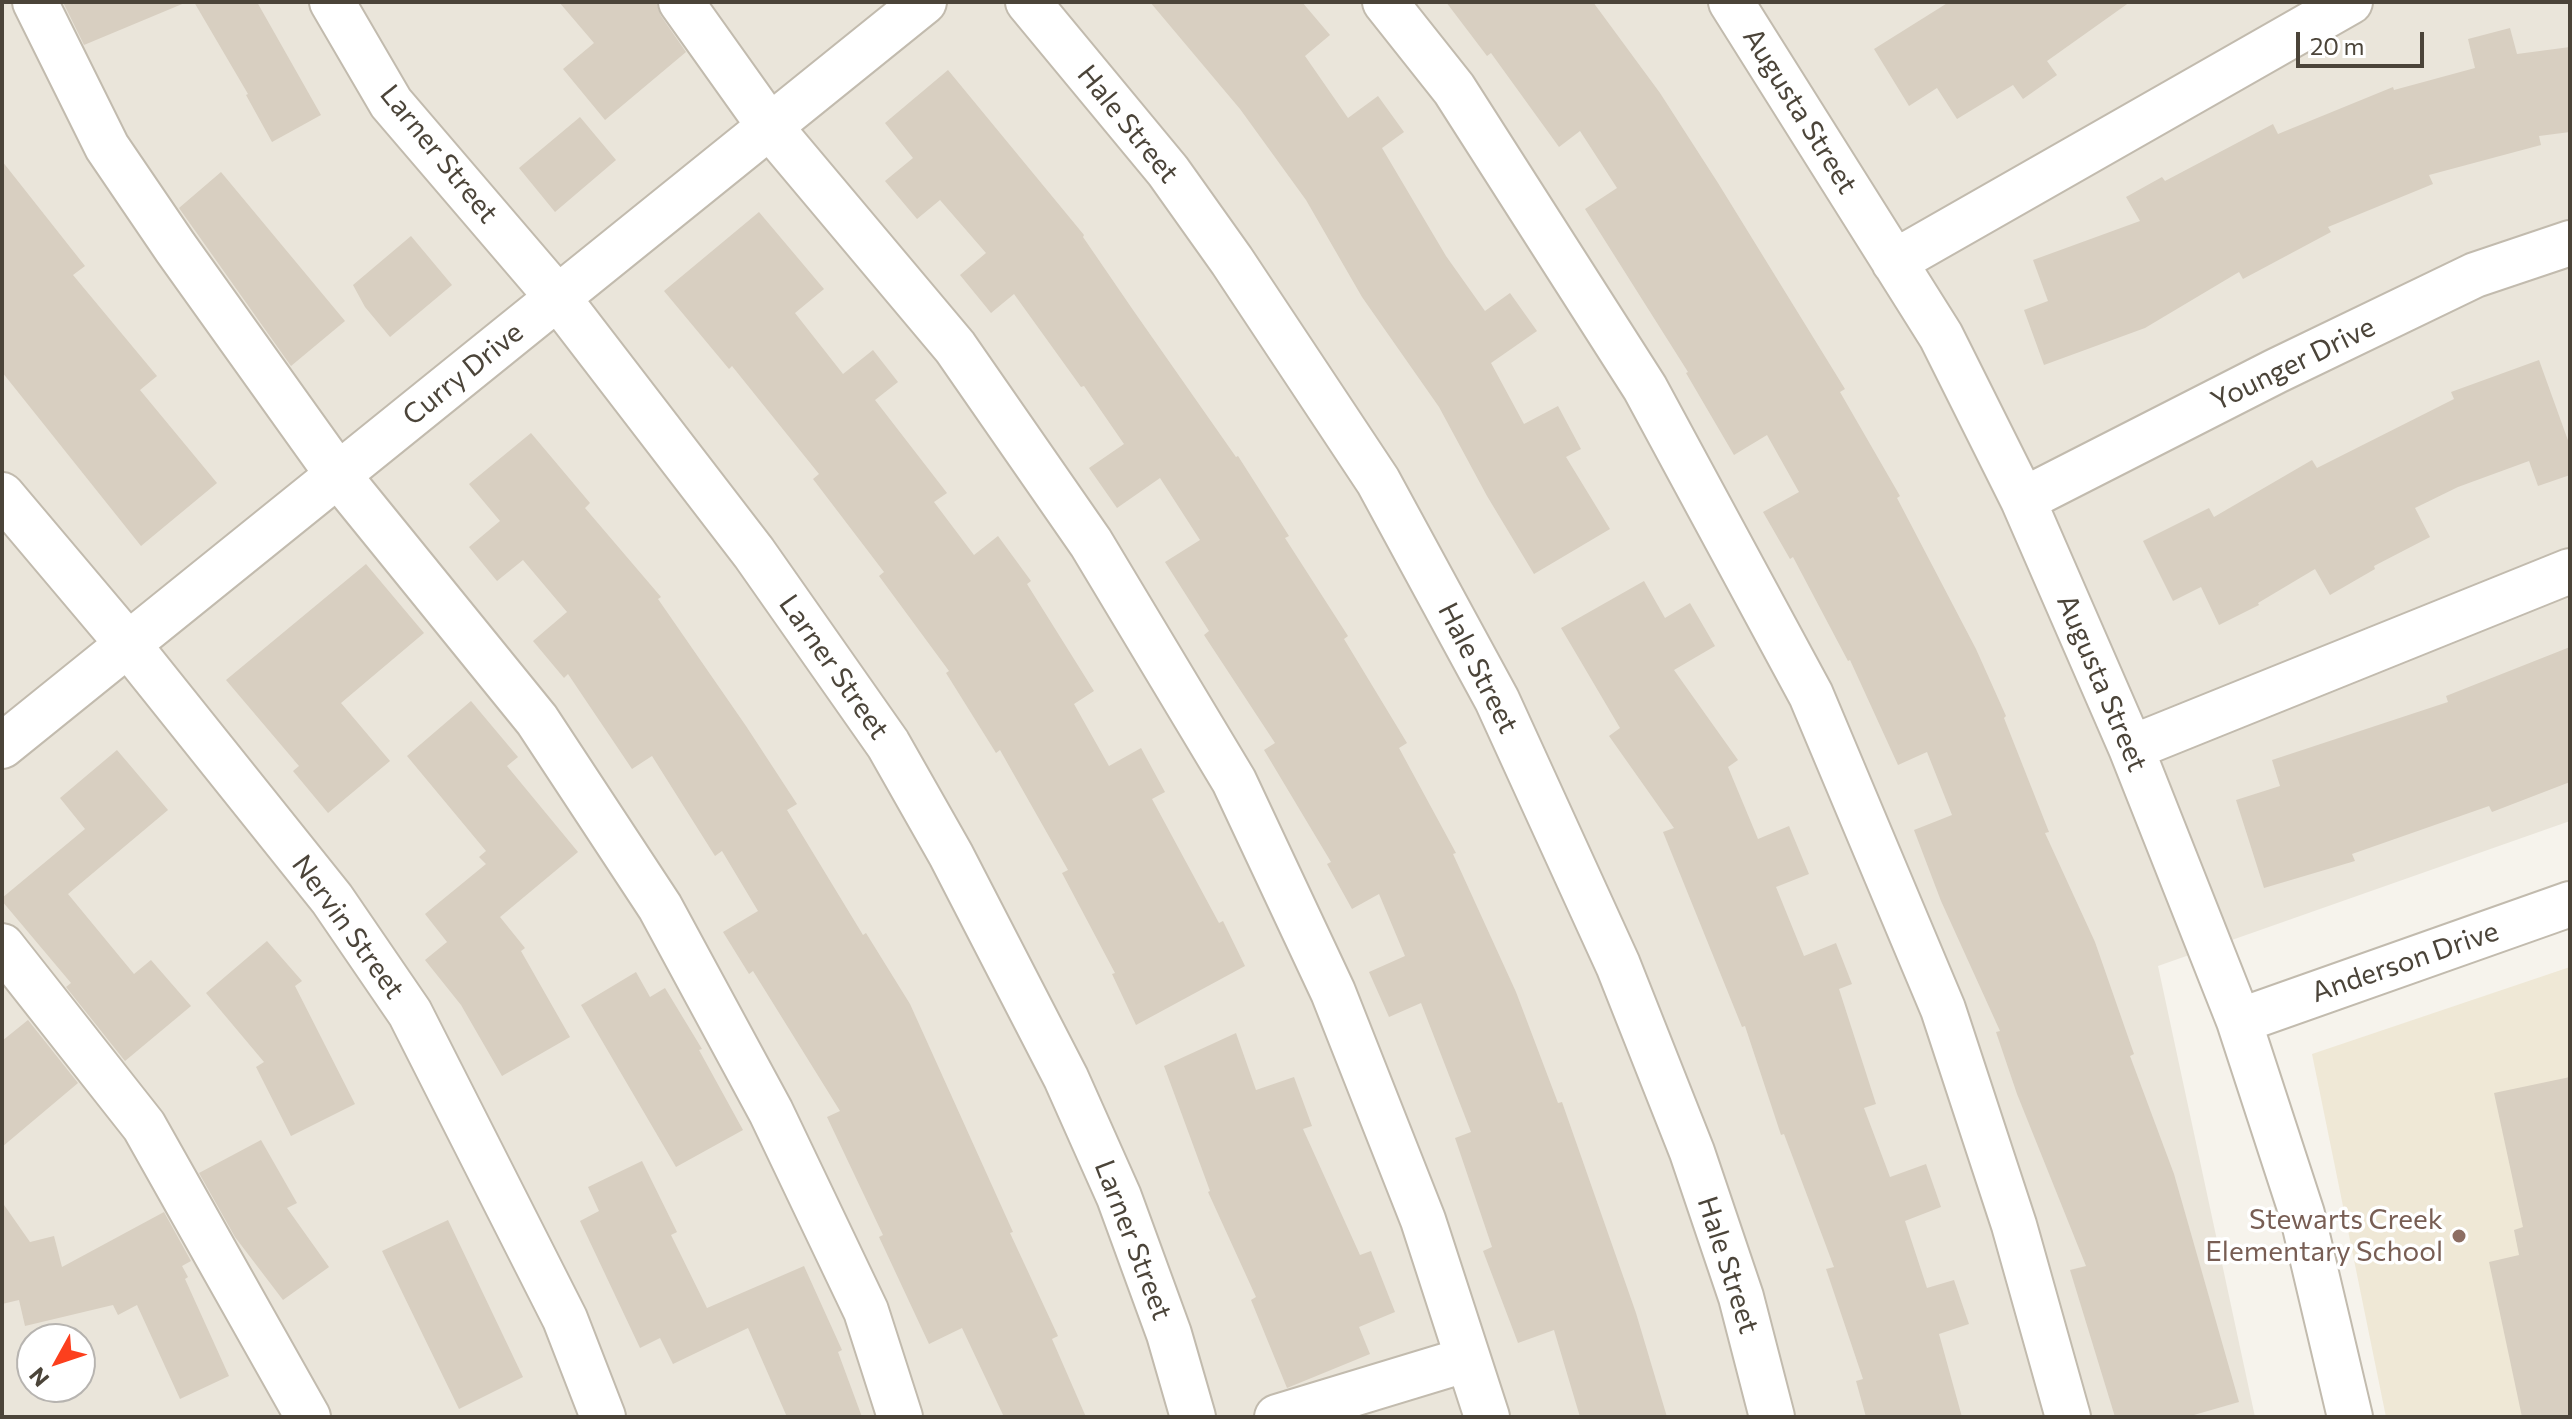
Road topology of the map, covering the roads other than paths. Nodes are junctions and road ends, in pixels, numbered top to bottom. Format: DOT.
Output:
graph roads {
  1 [pos="35,2"];
  2 [pos="332,2"];
  3 [pos="681,2"];
  4 [pos="924,2"];
  5 [pos="1028,2"];
  6 [pos="1385,2"];
  7 [pos="2350,2"];
  8 [pos="1749,8"];
  9 [pos="770,127"];
  10 [pos="2570,243"];
  11 [pos="1894,262"];
  12 [pos="558,298"];
  13 [pos="338,475"];
  14 [pos="2,495"];
  15 [pos="2023,500"];
  16 [pos="2570,571"];
  17 [pos="127,643"];
  18 [pos="2,746"];
  19 [pos="2131,748"];
  20 [pos="2570,904"];
  21 [pos="2,946"];
  22 [pos="2239,1021"];
  23 [pos="1468,1359"];
  24 [pos="308,1417"];
  25 [pos="603,1417"];
  26 [pos="900,1417"];
  27 [pos="1193,1417"];
  28 [pos="1277,1417"];
  29 [pos="1487,1417"];
  30 [pos="1772,1417"];
  31 [pos="2068,1417"];
  32 [pos="2350,1417"];
  1 -- 13 [label="street"];
  2 -- 12 [label="street, Larner Street"];
  3 -- 9 [label="street"];
  4 -- 9 [label="street, Curry Drive"];
  5 -- 30 [label="street, Hale Street"];
  6 -- 31 [label="street"];
  7 -- 11 [label="street"];
  8 -- 11 [label="street, Augusta Street"];
  9 -- 12 [label="street, Curry Drive"];
  9 -- 23 [label="street"];
  10 -- 15 [label="street, Younger Drive"];
  11 -- 15 [label="street, Augusta Street"];
  12 -- 13 [label="street, Curry Drive"];
  12 -- 27 [label="street, Larner Street"];
  13 -- 17 [label="street, Curry Drive"];
  13 -- 26 [label="street"];
  14 -- 17 [label="street, Nervin Street"];
  15 -- 19 [label="street, Augusta Street"];
  16 -- 19 [label="street"];
  17 -- 18 [label="street, Curry Drive"];
  17 -- 25 [label="street, Nervin Street"];
  19 -- 22 [label="street, Augusta Street"];
  20 -- 22 [label="street, Anderson Drive"];
  21 -- 24 [label="street"];
  22 -- 32 [label="street, Augusta Street"];
  23 -- 28 [label="street"];
  23 -- 29 [label="street"];
}
